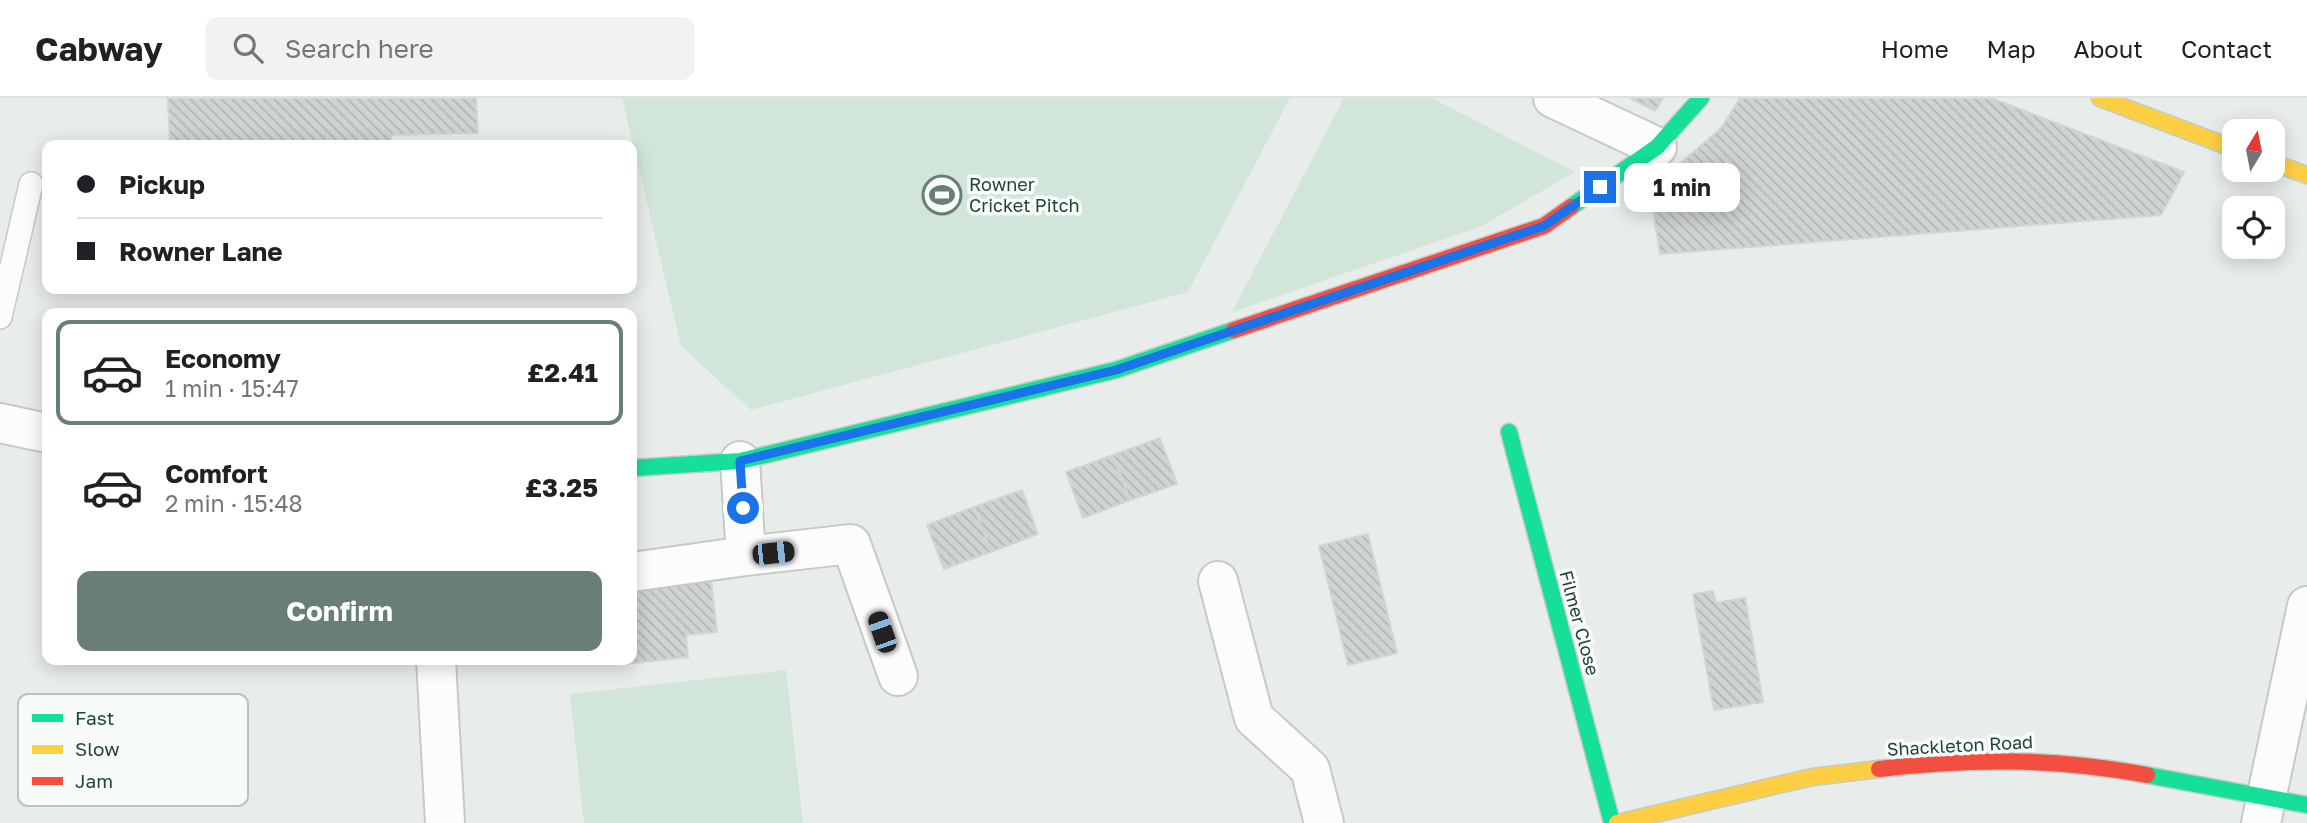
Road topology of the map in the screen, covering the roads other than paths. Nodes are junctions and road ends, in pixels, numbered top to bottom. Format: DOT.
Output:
graph roads {
  1 [pos="1553,98"];
  2 [pos="1701,98"];
  3 [pos="2100,98"];
  4 [pos="2222,144"];
  5 [pos="1657,146"];
  6 [pos="2286,168"];
  7 [pos="2307,175"];
  8 [pos="31,184"];
  9 [pos="0,317"];
  10 [pos="0,424"];
  11 [pos="42,432"];
  12 [pos="1509,432"];
  13 [pos="740,461"];
  14 [pos="637,468"];
  15 [pos="746,555"];
  16 [pos="637,571"];
  17 [pos="1218,581"];
  18 [pos="2307,606"];
  19 [pos="436,665"];
  20 [pos="898,676"];
  21 [pos="2307,804"];
  22 [pos="2263,810"];
  23 [pos="444,823"];
  24 [pos="1324,823"];
  25 [pos="1614,823"];
  1 -- 5 [label="street"];
  2 -- 5 [label="street"];
  3 -- 4 [label="street"];
  5 -- 13 [label="street"];
  6 -- 7 [label="street"];
  8 -- 9 [label="lane"];
  10 -- 11 [label="street"];
  12 -- 25 [label="street, Filmer Close"];
  13 -- 14 [label="street"];
  13 -- 15 [label="street"];
  15 -- 16 [label="street"];
  15 -- 20 [label="street"];
  17 -- 24 [label="street"];
  18 -- 22 [label="street"];
  19 -- 23 [label="street"];
  21 -- 22 [label="street, Shackleton Road"];
  22 -- 25 [label="street, Shackleton Road"];
}
